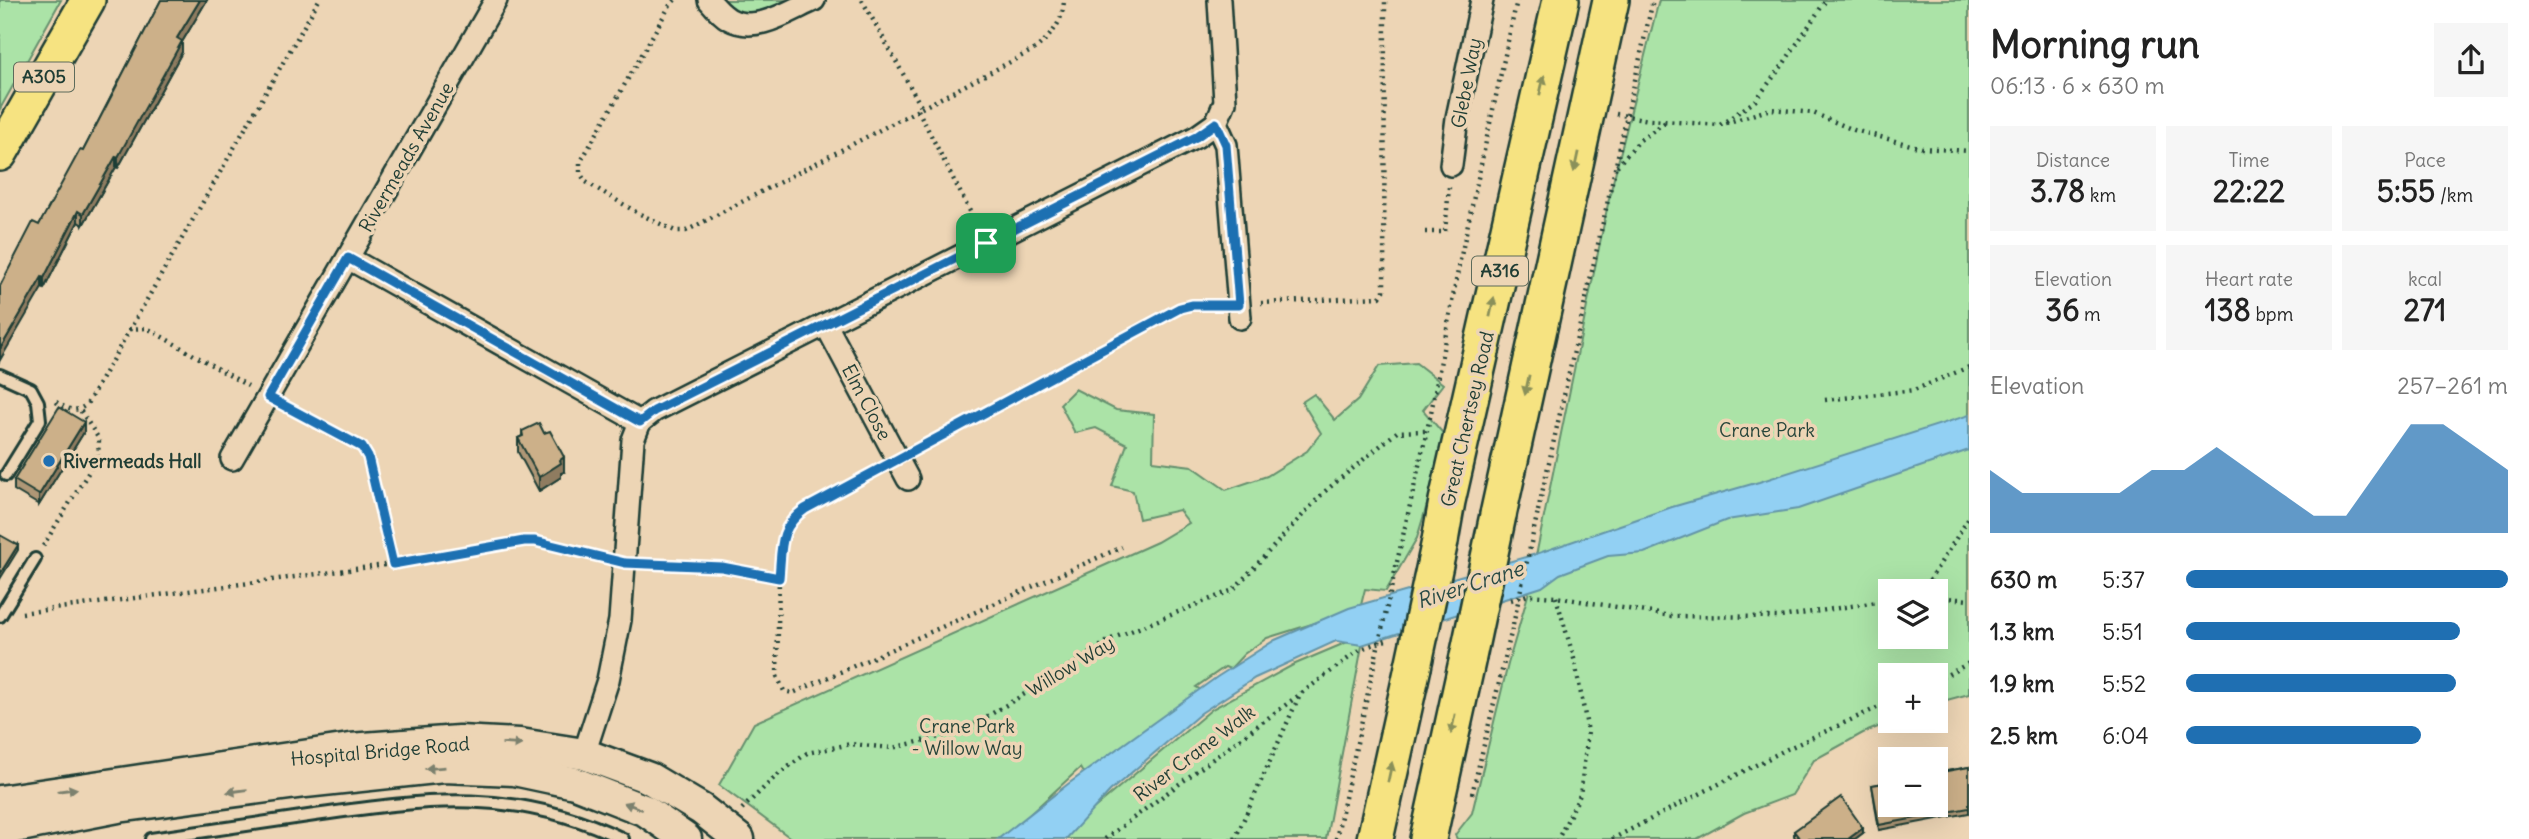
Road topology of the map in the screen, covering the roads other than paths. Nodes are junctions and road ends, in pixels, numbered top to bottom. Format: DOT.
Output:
graph roads {
  1 [pos="88,0"];
  2 [pos="496,0"];
  3 [pos="709,0"];
  4 [pos="814,0"];
  5 [pos="1219,0"];
  6 [pos="1482,0"];
  7 [pos="1561,0"];
  8 [pos="1611,0"];
  9 [pos="1216,123"];
  10 [pos="0,154"];
  11 [pos="1451,165"];
  12 [pos="348,258"];
  13 [pos="1239,312"];
  14 [pos="826,325"];
  15 [pos="0,375"];
  16 [pos="640,422"];
  17 [pos="232,459"];
  18 [pos="6,475"];
  19 [pos="908,478"];
  20 [pos="35,559"];
  21 [pos="0,615"];
  22 [pos="584,754"];
  23 [pos="575,783"];
  24 [pos="0,801"];
  25 [pos="0,830"];
  26 [pos="732,834"];
  27 [pos="151,839"];
  28 [pos="623,839"];
  29 [pos="687,839"];
  30 [pos="1375,839"];
  31 [pos="1428,839"];
  1 -- 10 [label="main road, A305"];
  2 -- 12 [label="street, Rivermeads Avenue"];
  3 -- 4 [label="street"];
  5 -- 9 [label="street"];
  6 -- 11 [label="street, Glebe Way"];
  30 -- 7 [label="highway, Great Chertsey Road / A316, one-way, bridge"];
  8 -- 31 [label="highway, A316, one-way, bridge"];
  9 -- 13 [label="street"];
  9 -- 14 [label="street"];
  12 -- 16 [label="street"];
  12 -- 17 [label="street, Rivermeads Avenue"];
  14 -- 16 [label="street"];
  14 -- 19 [label="street, Elm Close"];
  15 -- 18 [label="lane"];
  16 -- 22 [label="street"];
  20 -- 21 [label="lane"];
  22 -- 23 [label="main road"];
  24 -- 22 [label="main road, Hospital Bridge Road, one-way"];
  22 -- 26 [label="main road, Hospital Bridge Road"];
  23 -- 25 [label="main road, Hospital Bridge Road, one-way"];
  29 -- 23 [label="main road, Hospital Bridge Road, one-way"];
  27 -- 28 [label="lane"];
}
